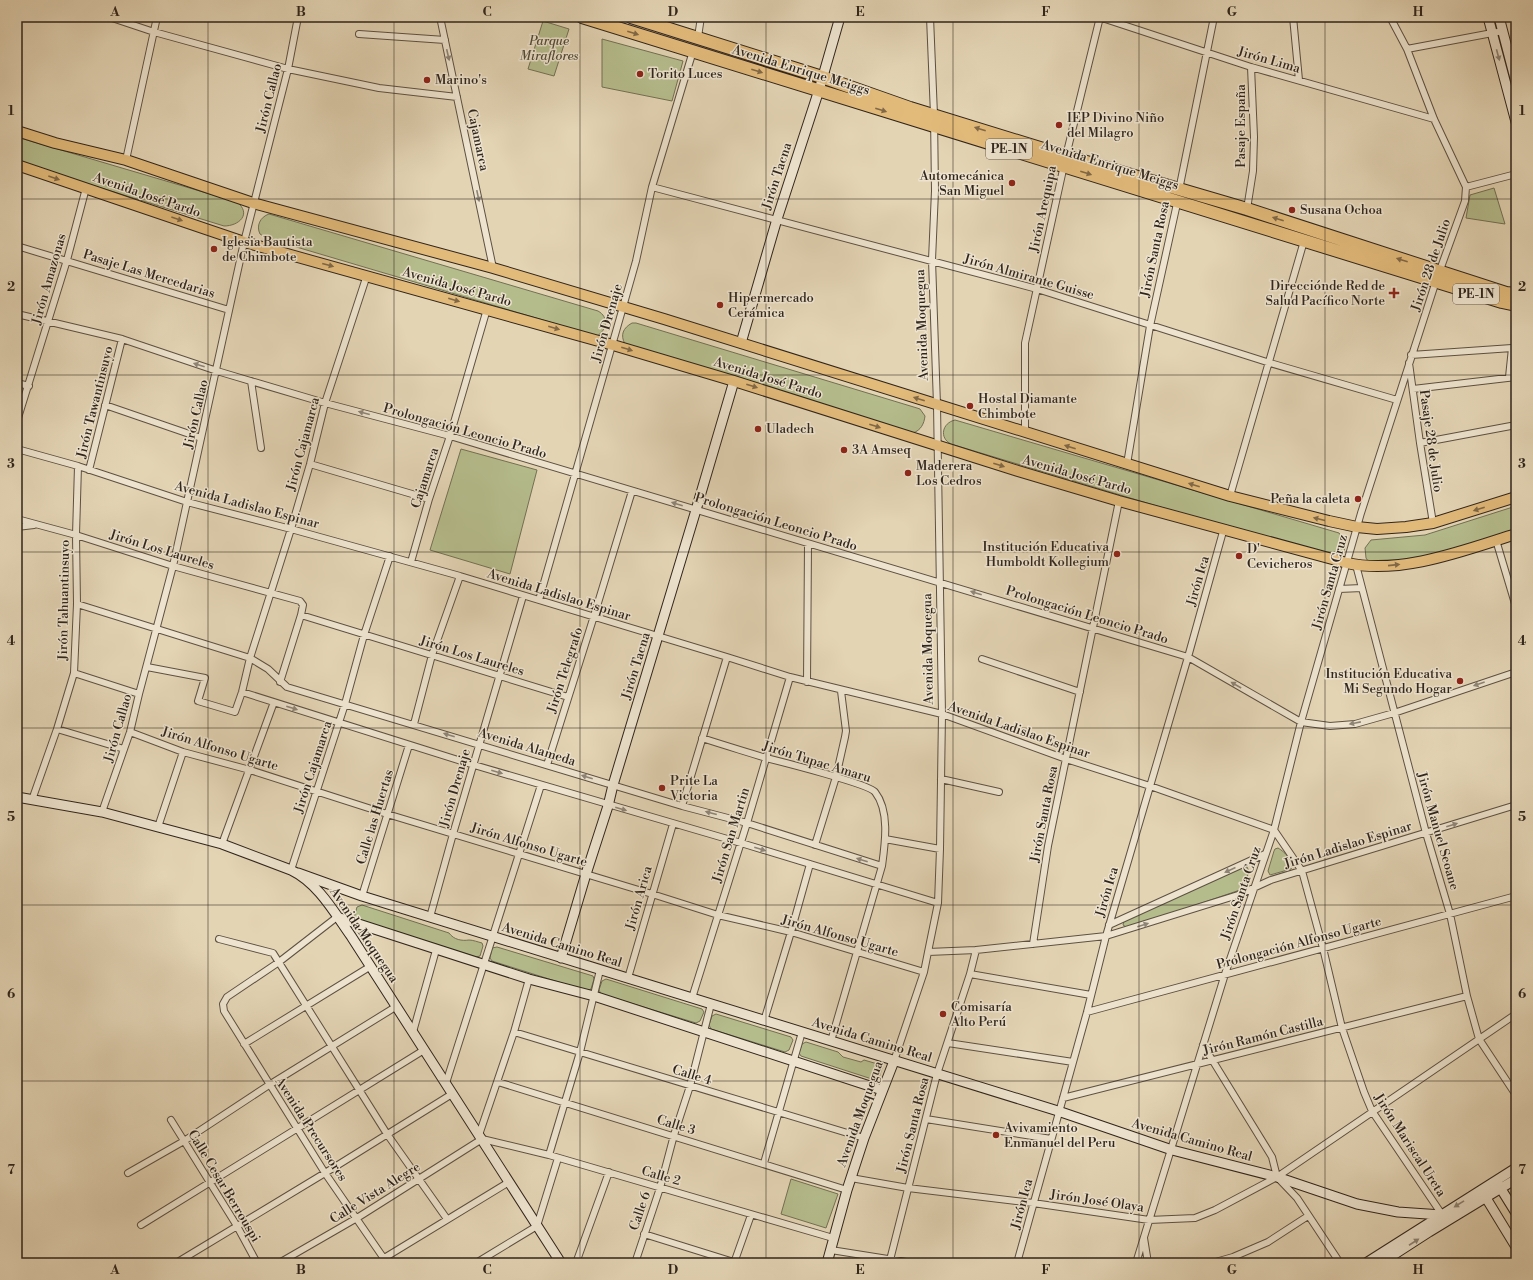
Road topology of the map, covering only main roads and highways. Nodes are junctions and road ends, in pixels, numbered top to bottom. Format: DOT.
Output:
graph roads {
  1 [pos="582,17"];
  2 [pos="631,17"];
  3 [pos="840,17"];
  4 [pos="1488,17"];
  5 [pos="1499,17"];
  6 [pos="822,77"];
  7 [pos="1516,82"];
  8 [pos="818,90"];
  9 [pos="934,121"];
  10 [pos="1516,122"];
  11 [pos="17,131"];
  12 [pos="17,165"];
  13 [pos="1178,194"];
  14 [pos="1438,276"];
  15 [pos="1516,294"];
  16 [pos="1516,305"];
  17 [pos="741,343"];
  18 [pos="734,381"];
  19 [pos="1516,497"];
  20 [pos="1516,534"];
  21 [pos="17,797"];
  22 [pos="294,871"];
  23 [pos="337,917"];
  24 [pos="561,958"];
  25 [pos="894,1061"];
  26 [pos="882,1090"];
  27 [pos="1516,1168"];
  28 [pos="1516,1179"];
  29 [pos="1499,1184"];
  30 [pos="1484,1194"];
  31 [pos="1516,1213"];
  32 [pos="1444,1218"];
  33 [pos="1516,1247"];
  34 [pos="561,1263"];
  35 [pos="826,1263"];
  36 [pos="1366,1263"];
  37 [pos="1381,1263"];
  1 -- 8 [label="highway, Avenida Enrique Meiggs / PE-1N, one-way"];
  2 -- 6 [label="highway, Avenida Enrique Meiggs / PE-1N"];
  3 -- 6 [label="main road, Jirón Tacna"];
  4 -- 10 [label="main road, one-way"];
  5 -- 7 [label="main road"];
  6 -- 8 [label="main road, Jirón Tacna"];
  6 -- 9 [label="highway, Avenida Enrique Meiggs / PE-1N"];
  8 -- 9 [label="highway, Avenida Enrique Meiggs / PE-1N, one-way"];
  8 -- 17 [label="main road, Jirón Tacna"];
  9 -- 13 [label="highway, Avenida Enrique Meiggs / PE-1N"];
  11 -- 17 [label="main road, Avenida José Pardo"];
  12 -- 18 [label="main road, Avenida José Pardo, one-way"];
  13 -- 14 [label="highway, Avenida Enrique Meiggs / PE-1N"];
  14 -- 13 [label="highway, Avenida Enrique Meiggs / PE-1N, one-way"];
  14 -- 15 [label="highway, Avenida Enrique Meiggs / PE-1N"];
  14 -- 16 [label="highway, Avenida Enrique Meiggs / PE-1N"];
  19 -- 17 [label="main road, Avenida José Pardo, one-way"];
  18 -- 20 [label="main road, Avenida José Pardo, one-way"];
  18 -- 24 [label="main road, Jirón Tacna"];
  21 -- 22 [label="main road, Avenida Moquegua"];
  22 -- 23 [label="main road, Avenida Moquegua"];
  22 -- 24 [label="main road, Avenida Camino Real"];
  23 -- 26 [label="main road"];
  23 -- 34 [label="main road, Avenida Moquegua"];
  24 -- 25 [label="main road, Avenida Camino Real"];
  25 -- 26 [label="main road, Avenida Moquegua"];
  25 -- 32 [label="main road, Avenida Camino Real"];
  26 -- 35 [label="main road, Avenida Moquegua"];
  27 -- 29 [label="main road"];
  28 -- 29 [label="main road"];
  29 -- 30 [label="main road"];
  29 -- 31 [label="main road"];
  30 -- 32 [label="main road"];
  30 -- 33 [label="main road"];
  32 -- 36 [label="main road"];
  37 -- 32 [label="main road, one-way"];
}
